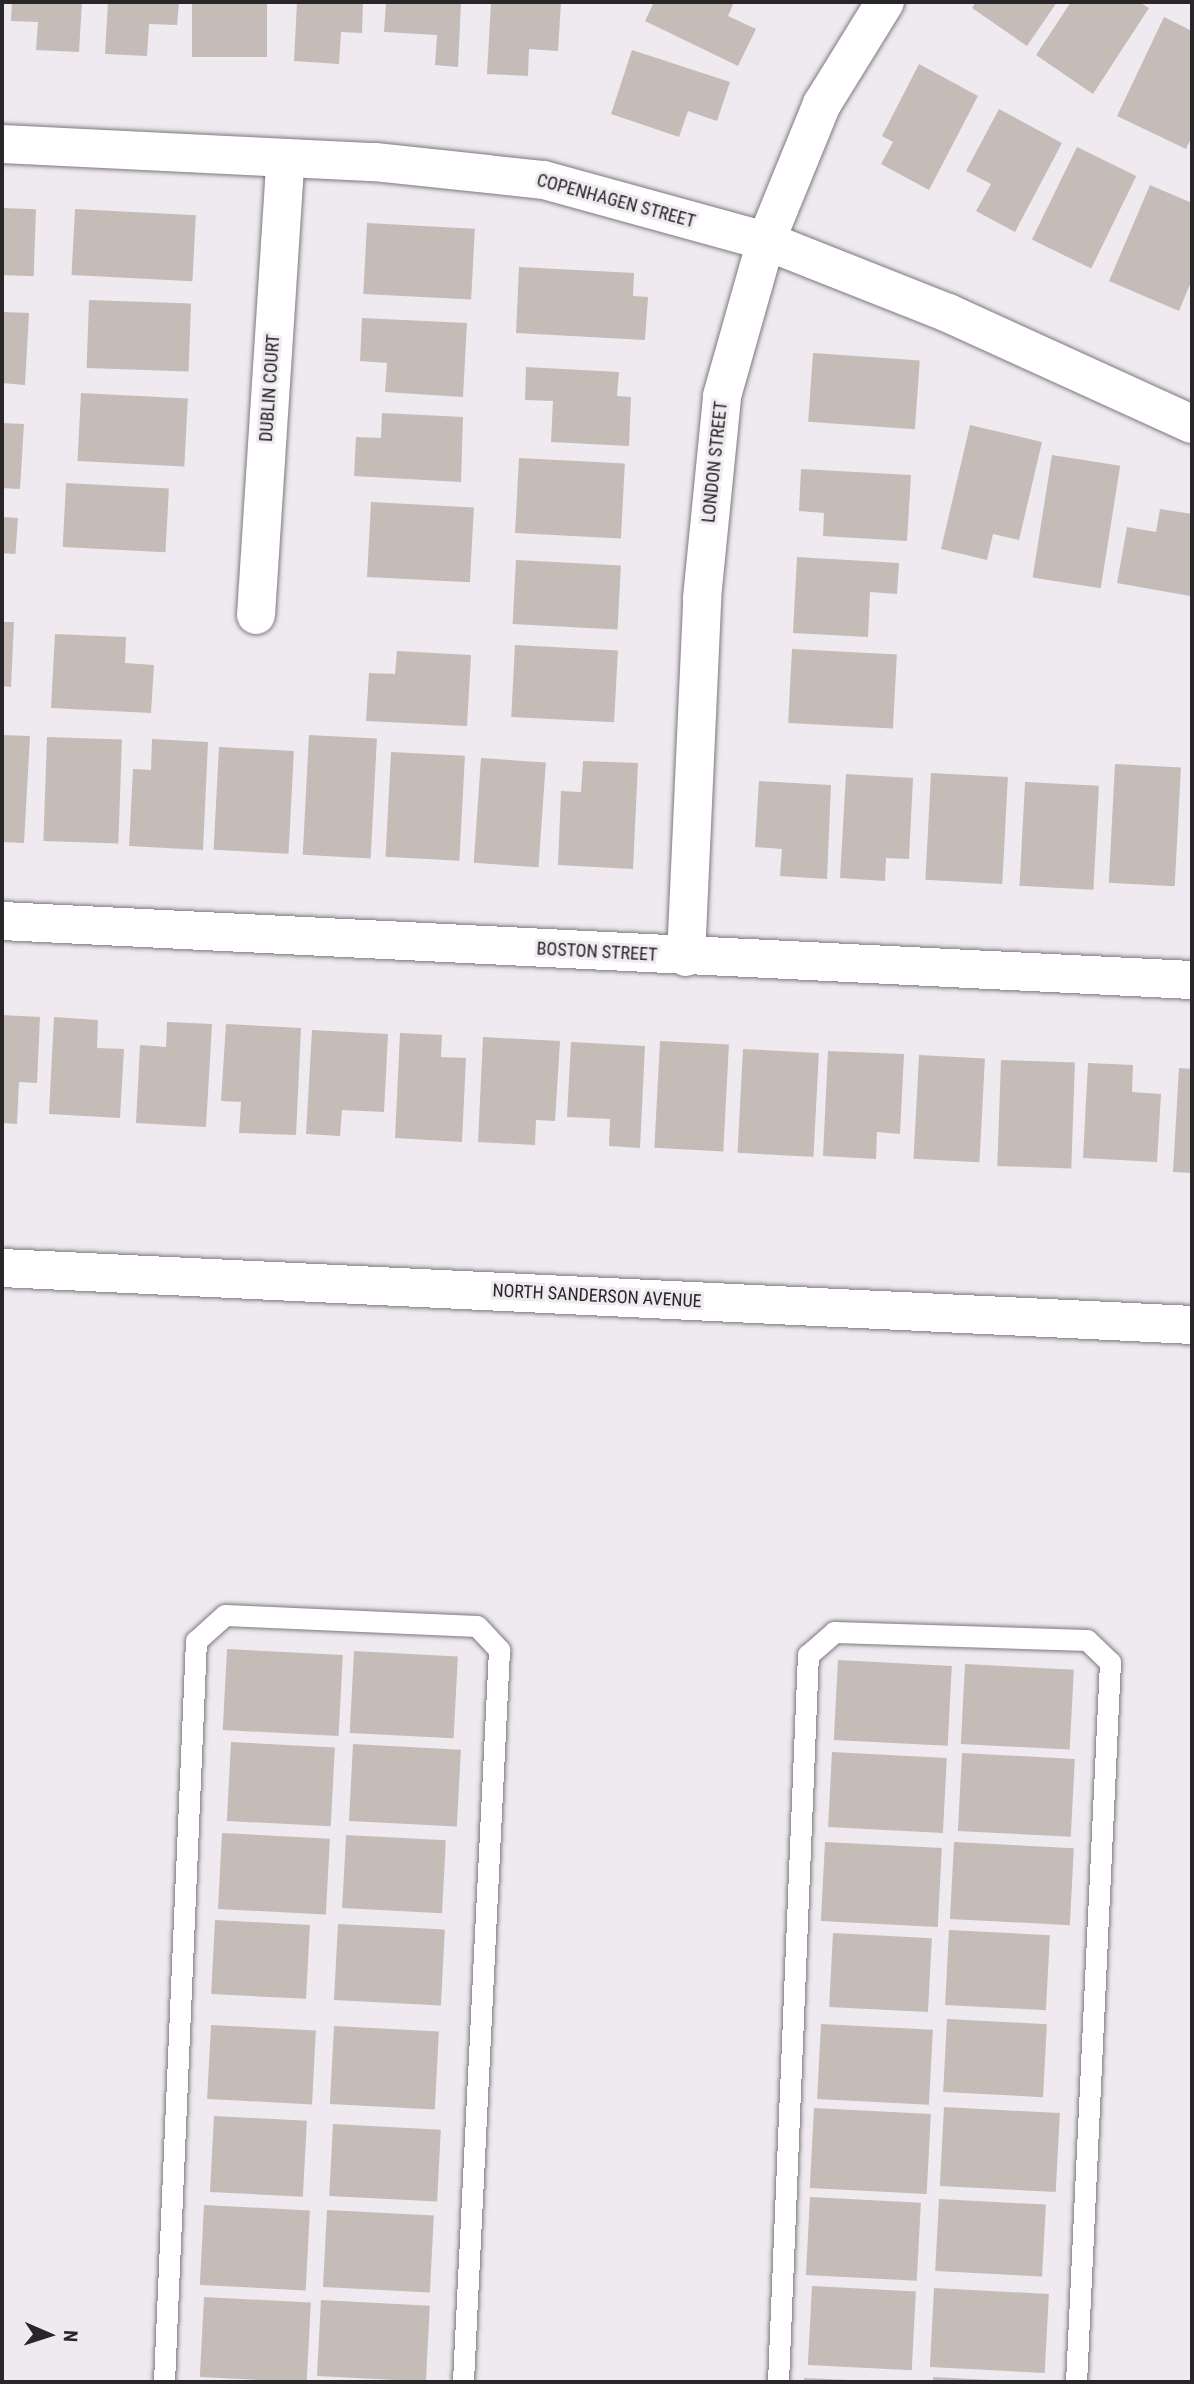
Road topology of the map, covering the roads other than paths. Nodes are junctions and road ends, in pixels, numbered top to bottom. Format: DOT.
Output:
graph roads {
  1 [pos="885,2"];
  2 [pos="2,144"];
  3 [pos="285,162"];
  4 [pos="766,241"];
  5 [pos="1192,424"];
  6 [pos="256,615"];
  7 [pos="2,921"];
  8 [pos="686,957"];
  9 [pos="1192,980"];
  10 [pos="2,1268"];
  11 [pos="1192,1325"];
  12 [pos="164,2382"];
  13 [pos="463,2382"];
  14 [pos="778,2382"];
  15 [pos="1076,2382"];
  1 -- 4 [label="main road, LONDON STREET"];
  2 -- 3 [label="main road, COPENHAGEN STREET"];
  3 -- 4 [label="main road, COPENHAGEN STREET"];
  3 -- 6 [label="main road, DUBLIN COURT"];
  4 -- 5 [label="main road, COPENHAGEN STREET"];
  4 -- 8 [label="main road, LONDON STREET"];
  7 -- 8 [label="main road, BOSTON STREET"];
  8 -- 9 [label="main road, BOSTON STREET"];
  10 -- 11 [label="main road, NORTH SANDERSON AVENUE"];
  12 -- 13 [label="lane"];
  14 -- 15 [label="lane"];
}
